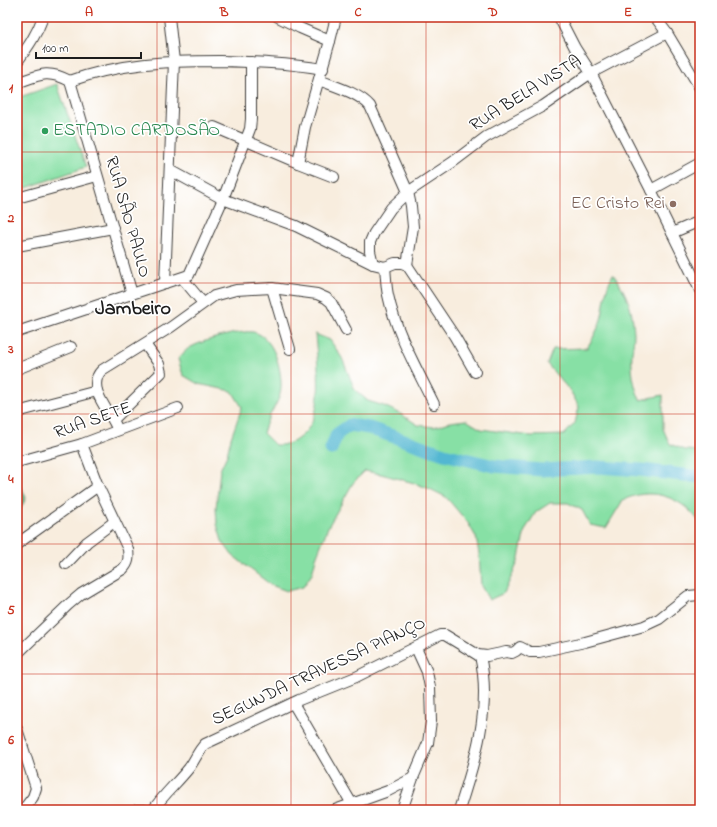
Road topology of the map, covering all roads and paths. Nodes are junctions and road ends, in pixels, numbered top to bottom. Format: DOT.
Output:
graph roads {
  1 [pos="43,17"];
  2 [pos="169,17"];
  3 [pos="278,17"];
  4 [pos="336,17"];
  5 [pos="559,17"];
  6 [pos="655,17"];
  7 [pos="667,33"];
  8 [pos="330,41"];
  9 [pos="174,61"];
  10 [pos="17,62"];
  11 [pos="251,62"];
  12 [pos="322,69"];
  13 [pos="591,73"];
  14 [pos="319,80"];
  15 [pos="70,81"];
  16 [pos="17,83"];
  17 [pos="700,88"];
  18 [pos="214,127"];
  19 [pos="245,140"];
  20 [pos="298,163"];
  21 [pos="700,163"];
  22 [pos="170,170"];
  23 [pos="98,176"];
  24 [pos="334,177"];
  25 [pos="651,190"];
  26 [pos="408,192"];
  27 [pos="17,198"];
  28 [pos="223,199"];
  29 [pos="700,221"];
  30 [pos="113,228"];
  31 [pos="672,233"];
  32 [pos="17,246"];
  33 [pos="373,264"];
  34 [pos="407,265"];
  35 [pos="385,267"];
  36 [pos="182,278"];
  37 [pos="165,283"];
  38 [pos="272,288"];
  39 [pos="700,289"];
  40 [pos="132,294"];
  41 [pos="203,303"];
  42 [pos="346,330"];
  43 [pos="17,332"];
  44 [pos="145,344"];
  45 [pos="71,347"];
  46 [pos="290,349"];
  47 [pos="17,369"];
  48 [pos="476,372"];
  49 [pos="96,387"];
  50 [pos="434,404"];
  51 [pos="178,408"];
  52 [pos="17,412"];
  53 [pos="113,420"];
  54 [pos="118,431"];
  55 [pos="82,444"];
  56 [pos="17,461"];
  57 [pos="98,486"];
  58 [pos="114,522"];
  59 [pos="17,544"];
  60 [pos="66,564"];
  61 [pos="700,595"];
  62 [pos="416,648"];
  63 [pos="17,654"];
  64 [pos="480,656"];
  65 [pos="293,703"];
  66 [pos="17,729"];
  67 [pos="414,778"];
  68 [pos="352,804"];
  69 [pos="23,810"];
  70 [pos="137,810"];
  71 [pos="144,810"];
  72 [pos="154,810"];
  73 [pos="335,810"];
  74 [pos="402,810"];
  75 [pos="459,810"];
  1 -- 10 [label="street"];
  2 -- 9 [label="street"];
  3 -- 8 [label="street"];
  4 -- 8 [label="street"];
  5 -- 13 [label="street"];
  6 -- 7 [label="street"];
  7 -- 13 [label="street, RUA BELA VISTA"];
  7 -- 17 [label="street"];
  8 -- 12 [label="street"];
  9 -- 11 [label="street"];
  9 -- 15 [label="street"];
  9 -- 22 [label="street"];
  11 -- 12 [label="street"];
  11 -- 19 [label="street"];
  12 -- 14 [label="street"];
  13 -- 25 [label="street"];
  13 -- 26 [label="street, RUA BELA VISTA"];
  14 -- 20 [label="street"];
  14 -- 26 [label="street"];
  15 -- 16 [label="street"];
  15 -- 23 [label="street, RUA SÃO PAULO"];
  18 -- 19 [label="street"];
  19 -- 20 [label="street"];
  19 -- 28 [label="street"];
  20 -- 24 [label="street"];
  21 -- 25 [label="street"];
  22 -- 28 [label="street"];
  22 -- 37 [label="street"];
  23 -- 27 [label="street"];
  23 -- 30 [label="street, RUA SÃO PAULO"];
  25 -- 31 [label="street"];
  26 -- 33 [label="street, RUA BELA VISTA"];
  26 -- 34 [label="street"];
  28 -- 33 [label="street"];
  28 -- 36 [label="street"];
  29 -- 31 [label="street"];
  30 -- 32 [label="street"];
  30 -- 40 [label="street, RUA SÃO PAULO"];
  31 -- 39 [label="street"];
  33 -- 35 [label="street"];
  34 -- 35 [label="street"];
  34 -- 48 [label="street"];
  35 -- 50 [label="street"];
  36 -- 37 [label="street"];
  36 -- 41 [label="street"];
  37 -- 40 [label="street"];
  38 -- 41 [label="street"];
  38 -- 42 [label="street"];
  38 -- 46 [label="street"];
  40 -- 43 [label="street"];
  41 -- 44 [label="street"];
  44 -- 49 [label="street"];
  44 -- 53 [label="street"];
  45 -- 47 [label="street"];
  49 -- 52 [label="street"];
  49 -- 53 [label="street"];
  51 -- 54 [label="street, RUA SETE"];
  53 -- 54 [label="street"];
  54 -- 55 [label="street, RUA SETE"];
  55 -- 56 [label="street, RUA SETE"];
  55 -- 57 [label="street"];
  57 -- 58 [label="street"];
  57 -- 59 [label="street"];
  58 -- 60 [label="street"];
  58 -- 63 [label="street"];
  61 -- 64 [label="street"];
  62 -- 64 [label="street, SEGUNDA TRAVESSA PIANÇO"];
  62 -- 65 [label="street, SEGUNDA TRAVESSA PIANÇO"];
  62 -- 67 [label="street"];
  64 -- 75 [label="street"];
  65 -- 68 [label="street"];
  65 -- 72 [label="street, SEGUNDA TRAVESSA PIANÇO"];
  66 -- 69 [label="street"];
  67 -- 68 [label="street"];
  67 -- 74 [label="street"];
  68 -- 73 [label="street"];
  70 -- 71 [label="street"];
}
